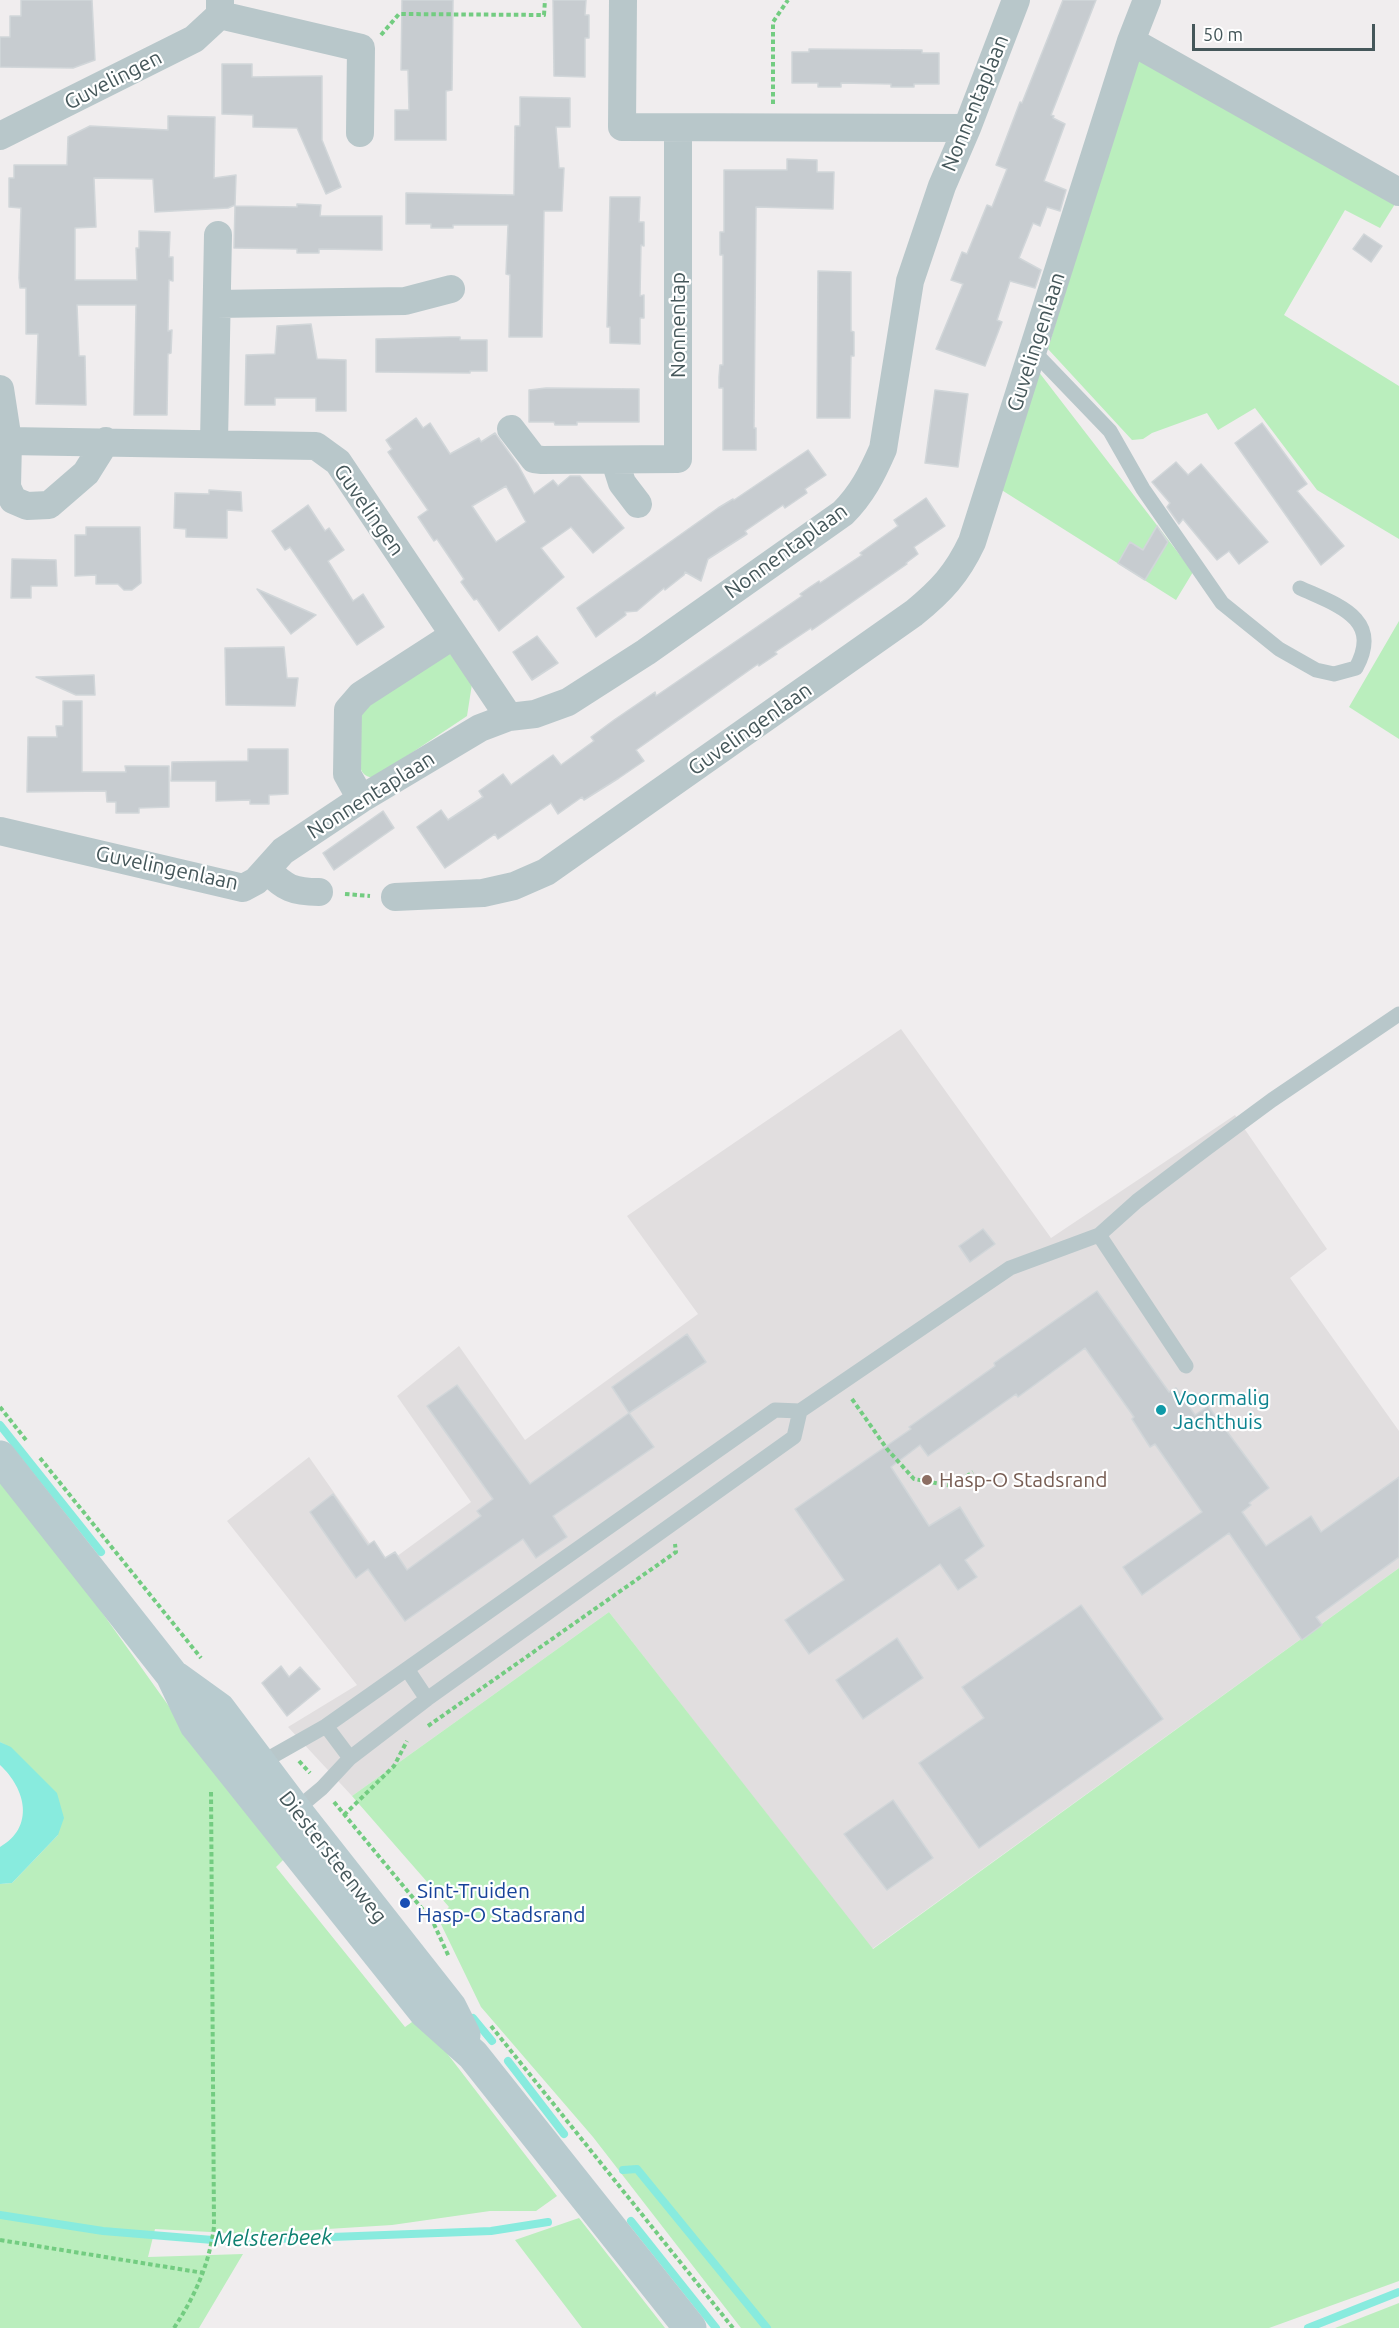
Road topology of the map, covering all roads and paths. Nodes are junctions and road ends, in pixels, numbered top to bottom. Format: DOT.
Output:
graph roads {
  1 [pos="545,0"];
  2 [pos="622,0"];
  3 [pos="788,0"];
  4 [pos="1016,0"];
  5 [pos="1148,0"];
  6 [pos="220,8"];
  7 [pos="1131,41"];
  8 [pos="361,48"];
  9 [pos="678,128"];
  10 [pos="772,128"];
  11 [pos="967,128"];
  12 [pos="360,133"];
  13 [pos="0,136"];
  14 [pos="1399,192"];
  15 [pos="218,235"];
  16 [pos="452,289"];
  17 [pos="217,304"];
  18 [pos="1034,352"];
  19 [pos="0,389"];
  20 [pos="511,429"];
  21 [pos="8,441"];
  22 [pos="106,441"];
  23 [pos="214,442"];
  24 [pos="615,461"];
  25 [pos="638,504"];
  26 [pos="1300,588"];
  27 [pos="454,634"];
  28 [pos="509,717"];
  29 [pos="360,799"];
  30 [pos="0,831"];
  31 [pos="267,870"];
  32 [pos="319,892"];
  33 [pos="395,897"];
  34 [pos="1399,1014"];
  35 [pos="1099,1235"];
  36 [pos="1186,1366"];
  37 [pos="841,1383"];
  38 [pos="800,1411"];
  39 [pos="0,1456"];
  40 [pos="973,1472"];
  41 [pos="674,1523"];
  42 [pos="407,1669"];
  43 [pos="172,1675"];
  44 [pos="427,1699"];
  45 [pos="326,1725"];
  46 [pos="426,1728"];
  47 [pos="408,1739"];
  48 [pos="216,1749"];
  49 [pos="350,1758"];
  50 [pos="250,1770"];
  51 [pos="344,1815"];
  52 [pos="286,1818"];
  53 [pos="0,2241"];
  54 [pos="204,2273"];
  55 [pos="174,2328"];
  56 [pos="690,2328"];
  1 -- 8 [label="path"];
  2 -- 9 [label="street"];
  3 -- 10 [label="path"];
  4 -- 11 [label="street, Nonnentaplaan"];
  5 -- 7 [label="street, Guvelingenlaan"];
  6 -- 8 [label="street, Guvelingen"];
  6 -- 13 [label="street, Guvelingen"];
  7 -- 14 [label="street"];
  7 -- 18 [label="street, Guvelingenlaan"];
  8 -- 12 [label="street"];
  9 -- 10 [label="street"];
  9 -- 24 [label="street, Nonnentap"];
  10 -- 11 [label="street"];
  11 -- 28 [label="street, Nonnentaplaan"];
  15 -- 17 [label="street"];
  16 -- 17 [label="street"];
  17 -- 23 [label="street"];
  18 -- 26 [label="lane"];
  18 -- 33 [label="street, Guvelingenlaan"];
  19 -- 21 [label="street"];
  20 -- 24 [label="street, Nonnentap"];
  21 -- 22 [label="street, Guvelingen"];
  21 -- 22 [label="street"];
  22 -- 23 [label="street, Guvelingen"];
  23 -- 27 [label="street, Guvelingen"];
  24 -- 25 [label="street"];
  27 -- 28 [label="street, Guvelingen"];
  27 -- 29 [label="street"];
  28 -- 29 [label="street, Nonnentaplaan"];
  29 -- 31 [label="street, Nonnentaplaan"];
  30 -- 31 [label="street, Guvelingenlaan"];
  31 -- 32 [label="street, Guvelingenlaan"];
  32 -- 33 [label="path"];
  34 -- 35 [label="lane"];
  35 -- 36 [label="lane"];
  35 -- 37 [label="lane"];
  37 -- 38 [label="lane"];
  37 -- 40 [label="path"];
  38 -- 41 [label="lane"];
  38 -- 42 [label="lane"];
  39 -- 43 [label="main road, Diestersteenweg"];
  41 -- 44 [label="lane"];
  41 -- 46 [label="path"];
  42 -- 44 [label="lane"];
  42 -- 45 [label="lane"];
  43 -- 48 [label="main road, Diestersteenweg"];
  43 -- 50 [label="main road, Diestersteenweg"];
  44 -- 49 [label="lane"];
  45 -- 49 [label="lane"];
  45 -- 50 [label="lane"];
  47 -- 51 [label="path"];
  48 -- 50 [label="main road, Diestersteenweg"];
  48 -- 54 [label="path"];
  49 -- 52 [label="lane"];
  50 -- 52 [label="main road, Diestersteenweg"];
  52 -- 56 [label="main road, Diestersteenweg"];
  53 -- 54 [label="path"];
  54 -- 55 [label="path"];
}
